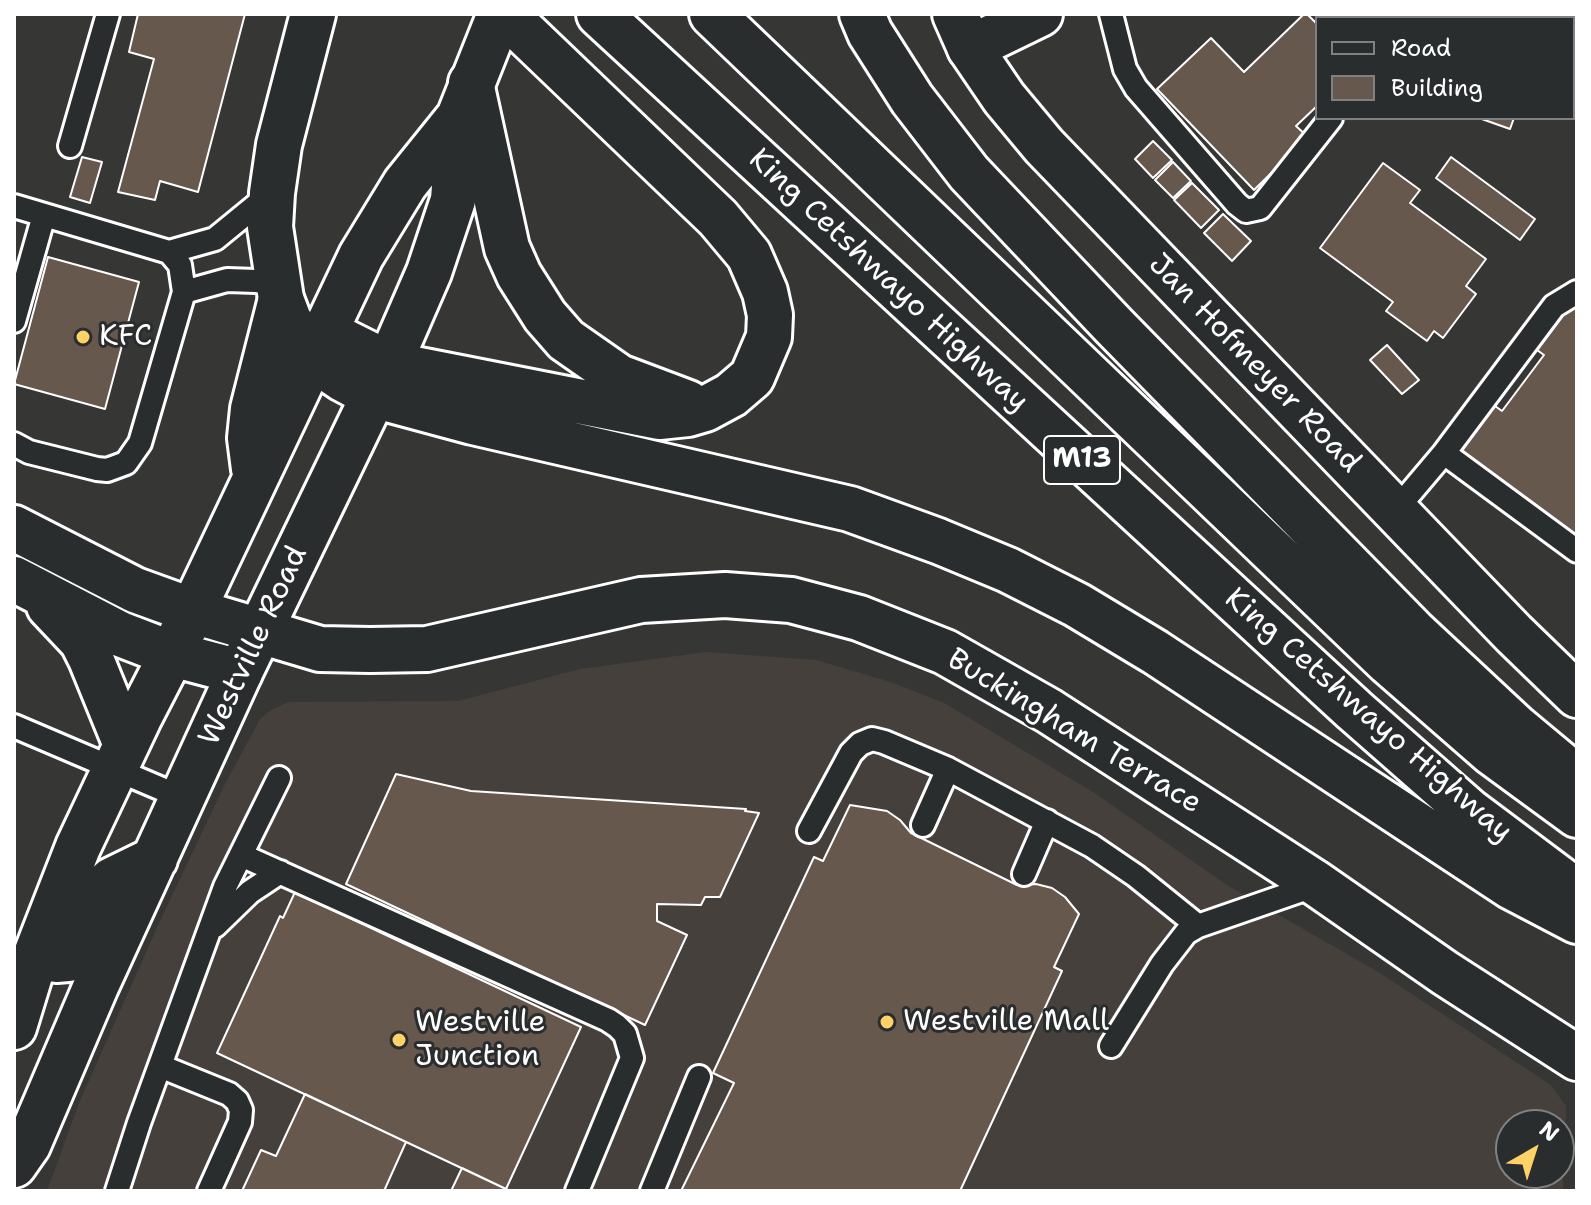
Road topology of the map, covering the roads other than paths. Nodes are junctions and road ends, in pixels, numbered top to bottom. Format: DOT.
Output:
graph roads {
  1 [pos="108,14"];
  2 [pos="313,14"];
  3 [pos="502,14"];
  4 [pos="599,14"];
  5 [pos="712,14"];
  6 [pos="862,14"];
  7 [pos="1040,14"];
  8 [pos="1111,14"];
  9 [pos="962,31"];
  10 [pos="465,100"];
  11 [pos="1329,120"];
  12 [pos="70,146"];
  13 [pos="272,193"];
  14 [pos="14,206"];
  15 [pos="44,215"];
  16 [pos="169,252"];
  17 [pos="184,292"];
  18 [pos="280,292"];
  19 [pos="1577,292"];
  20 [pos="14,321"];
  21 [pos="317,344"];
  22 [pos="381,380"];
  23 [pos="705,409"];
  24 [pos="14,444"];
  25 [pos="1444,453"];
  26 [pos="255,475"];
  27 [pos="1395,511"];
  28 [pos="14,528"];
  29 [pos="1577,551"];
  30 [pos="24,584"];
  31 [pos="193,611"];
  32 [pos="259,630"];
  33 [pos="320,649"];
  34 [pos="172,654"];
  35 [pos="240,672"];
  36 [pos="1577,695"];
  37 [pos="14,726"];
  38 [pos="121,756"];
  39 [pos="948,769"];
  40 [pos="279,778"];
  41 [pos="1577,778"];
  42 [pos="183,798"];
  43 [pos="1577,815"];
  44 [pos="1047,821"];
  45 [pos="923,825"];
  46 [pos="809,831"];
  47 [pos="241,855"];
  48 [pos="155,859"];
  49 [pos="280,872"];
  50 [pos="1024,874"];
  51 [pos="1317,884"];
  52 [pos="1577,892"];
  53 [pos="1577,921"];
  54 [pos="1198,926"];
  55 [pos="208,932"];
  56 [pos="23,964"];
  57 [pos="14,1027"];
  58 [pos="1111,1046"];
  59 [pos="1577,1058"];
  60 [pos="160,1066"];
  61 [pos="699,1077"];
  62 [pos="14,1165"];
  63 [pos="117,1191"];
  64 [pos="209,1191"];
  65 [pos="577,1191"];
  66 [pos="652,1191"];
  1 -- 12 [label="lane"];
  2 -- 13 [label="main road"];
  3 -- 10 [label="main road, Westville Road"];
  3 -- 23 [label="main road"];
  4 -- 52 [label="main road, King Cetshwayo Highway / M13"];
  5 -- 43 [label="main road, King Cetshwayo Highway / M13"];
  6 -- 41 [label="main road"];
  7 -- 9 [label="main road"];
  8 -- 11 [label="lane"];
  9 -- 27 [label="main road, Jan Hofmeyer Road"];
  10 -- 21 [label="main road, Westville Road"];
  10 -- 22 [label="main road, Westville Road"];
  10 -- 23 [label="main road"];
  13 -- 16 [label="lane"];
  13 -- 18 [label="main road"];
  14 -- 15 [label="lane"];
  15 -- 16 [label="lane"];
  15 -- 20 [label="lane"];
  16 -- 17 [label="lane"];
  17 -- 18 [label="lane"];
  17 -- 24 [label="lane"];
  18 -- 21 [label="main road"];
  18 -- 26 [label="main road"];
  19 -- 25 [label="lane"];
  21 -- 22 [label="main road"];
  21 -- 26 [label="main road, Westville Road"];
  22 -- 23 [label="main road"];
  22 -- 32 [label="main road, Westville Road"];
  22 -- 53 [label="main road"];
  25 -- 27 [label="lane"];
  25 -- 29 [label="lane"];
  26 -- 31 [label="main road, Westville Road"];
  27 -- 36 [label="main road, Jan Hofmeyer Road"];
  28 -- 31 [label="main road, Buckingham Terrace"];
  30 -- 34 [label="main road"];
  30 -- 38 [label="main road"];
  31 -- 32 [label="main road, Buckingham Terrace"];
  31 -- 34 [label="main road, Westville Road"];
  32 -- 33 [label="main road, Buckingham Terrace"];
  32 -- 35 [label="main road, Westville Road"];
  33 -- 35 [label="main road, Buckingham Terrace"];
  33 -- 51 [label="main road, Buckingham Terrace"];
  34 -- 35 [label="main road"];
  34 -- 38 [label="main road, Westville Road"];
  35 -- 42 [label="main road, Westville Road"];
  37 -- 38 [label="lane"];
  38 -- 42 [label="lane"];
  38 -- 56 [label="main road, Westville Road"];
  39 -- 44 [label="lane"];
  39 -- 45 [label="lane"];
  39 -- 46 [label="lane"];
  40 -- 47 [label="lane"];
  42 -- 48 [label="main road, Westville Road"];
  44 -- 50 [label="lane"];
  44 -- 54 [label="lane"];
  47 -- 49 [label="lane"];
  47 -- 55 [label="lane"];
  48 -- 56 [label="main road"];
  48 -- 62 [label="main road, Westville Road"];
  49 -- 55 [label="lane"];
  49 -- 65 [label="lane"];
  51 -- 54 [label="lane"];
  51 -- 59 [label="main road, Buckingham Terrace"];
  54 -- 58 [label="lane"];
  55 -- 60 [label="lane"];
  56 -- 57 [label="main road, Westville Road"];
  60 -- 63 [label="lane"];
  60 -- 64 [label="lane"];
  61 -- 66 [label="lane"];
}
